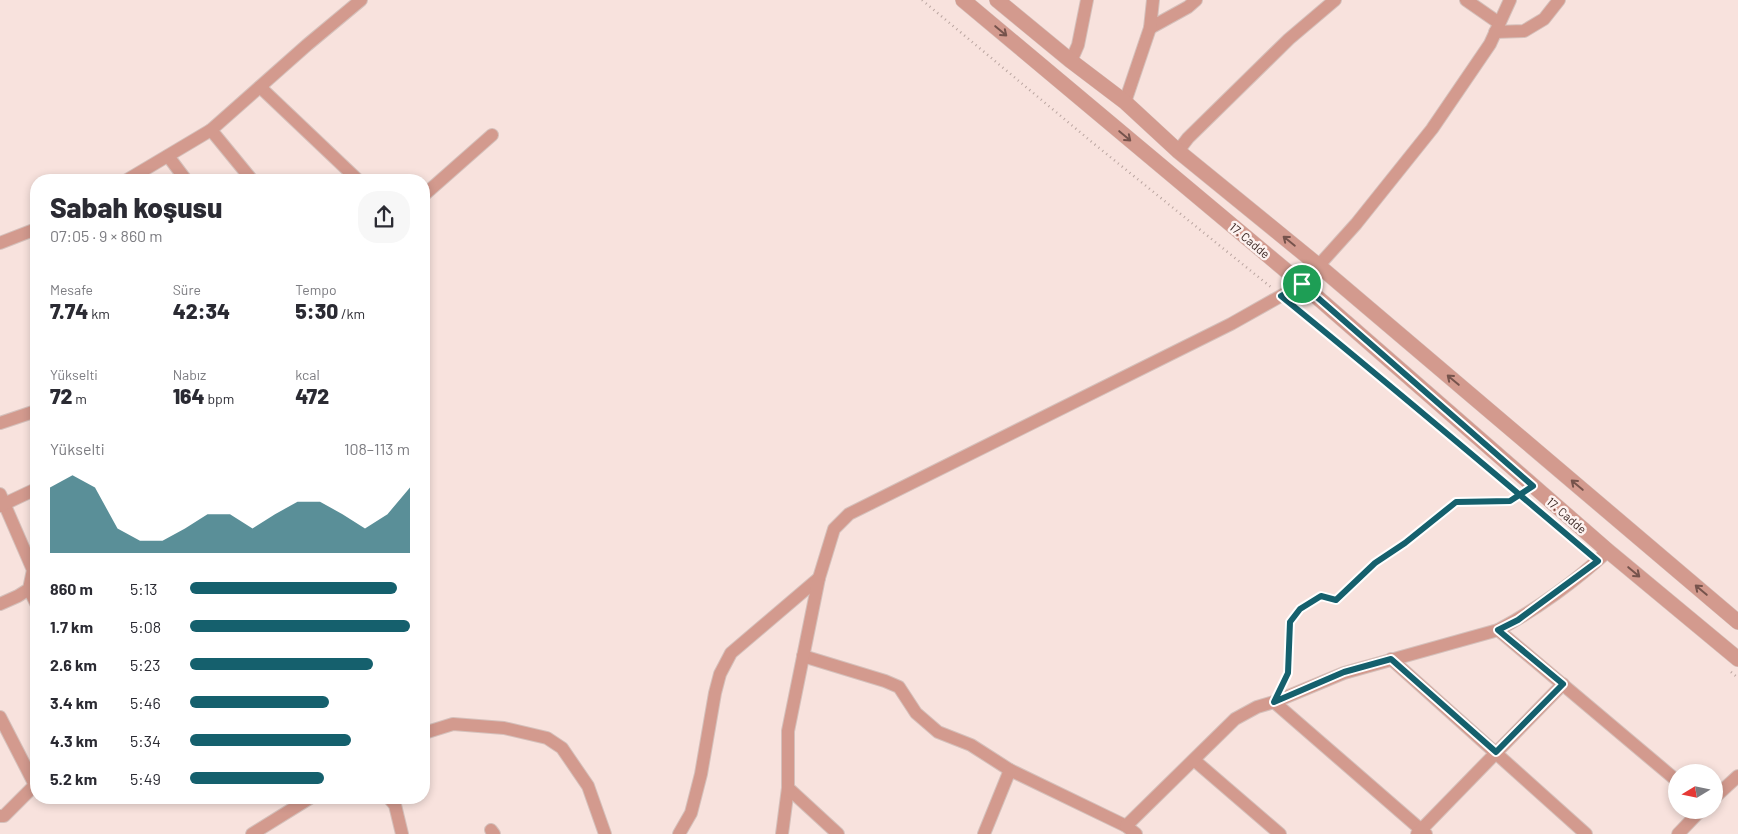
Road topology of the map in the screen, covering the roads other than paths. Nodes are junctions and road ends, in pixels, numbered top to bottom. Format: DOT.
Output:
graph roads {
  1 [pos="360,0"];
  2 [pos="963,0"];
  3 [pos="997,0"];
  4 [pos="1087,0"];
  5 [pos="1153,0"];
  6 [pos="1196,0"];
  7 [pos="1466,0"];
  8 [pos="1510,0"];
  9 [pos="1559,0"];
  10 [pos="1331,1"];
  11 [pos="1150,28"];
  12 [pos="1497,28"];
  13 [pos="1071,61"];
  14 [pos="260,86"];
  15 [pos="1125,102"];
  16 [pos="211,130"];
  17 [pos="492,135"];
  18 [pos="1178,151"];
  19 [pos="168,156"];
  20 [pos="136,174"];
  21 [pos="182,174"];
  22 [pos="247,174"];
  23 [pos="352,174"];
  24 [pos="430,190"];
  25 [pos="30,233"];
  26 [pos="0,243"];
  27 [pos="1319,266"];
  28 [pos="1302,284"];
  29 [pos="30,413"];
  30 [pos="0,423"];
  31 [pos="1533,486"];
  32 [pos="30,491"];
  33 [pos="1,501"];
  34 [pos="1608,551"];
  35 [pos="30,564"];
  36 [pos="819,578"];
  37 [pos="30,589"];
  38 [pos="0,604"];
  39 [pos="1738,622"];
  40 [pos="1498,630"];
  41 [pos="803,656"];
  42 [pos="1391,659"];
  43 [pos="1732,664"];
  44 [pos="1563,684"];
  45 [pos="1274,702"];
  46 [pos="0,717"];
  47 [pos="430,731"];
  48 [pos="1496,752"];
  49 [pos="1194,760"];
  50 [pos="1010,770"];
  51 [pos="1668,773"];
  52 [pos="30,774"];
  53 [pos="1738,776"];
  54 [pos="788,788"];
  55 [pos="1723,790"];
  56 [pos="30,791"];
  57 [pos="300,804"];
  58 [pos="394,804"];
  59 [pos="0,816"];
  60 [pos="1692,819"];
  61 [pos="1131,830"];
  62 [pos="988,832"];
  63 [pos="1421,833"];
  64 [pos="252,834"];
  65 [pos="402,834"];
  66 [pos="605,834"];
  67 [pos="679,834"];
  68 [pos="782,834"];
  69 [pos="838,834"];
  70 [pos="1280,834"];
  71 [pos="1586,834"];
  72 [pos="1678,834"];
  1 -- 14 [label="street"];
  2 -- 28 [label="street, 17. Cadde, one-way"];
  3 -- 13 [label="street, 17. Cadde"];
  4 -- 13 [label="street"];
  5 -- 11 [label="street"];
  6 -- 11 [label="street"];
  7 -- 12 [label="street"];
  8 -- 12 [label="street"];
  9 -- 12 [label="street"];
  10 -- 18 [label="street"];
  11 -- 15 [label="street"];
  12 -- 27 [label="street"];
  13 -- 15 [label="street, 17. Cadde"];
  14 -- 16 [label="street"];
  14 -- 23 [label="street"];
  15 -- 18 [label="street, 17. Cadde"];
  16 -- 19 [label="street"];
  16 -- 22 [label="street"];
  17 -- 24 [label="street"];
  27 -- 18 [label="street, 17. Cadde, one-way"];
  19 -- 20 [label="street"];
  19 -- 21 [label="street"];
  25 -- 26 [label="street"];
  27 -- 28 [label="street"];
  39 -- 27 [label="street, 17. Cadde, one-way"];
  28 -- 31 [label="street, 17. Cadde"];
  28 -- 36 [label="street"];
  29 -- 30 [label="street"];
  31 -- 34 [label="street, 17. Cadde"];
  31 -- 45 [label="lane"];
  32 -- 33 [label="street"];
  33 -- 35 [label="street"];
  34 -- 40 [label="street"];
  34 -- 43 [label="street, 17. Cadde, one-way"];
  36 -- 41 [label="street"];
  36 -- 67 [label="street"];
  37 -- 38 [label="street"];
  40 -- 42 [label="street"];
  40 -- 44 [label="street"];
  41 -- 50 [label="street"];
  41 -- 54 [label="street"];
  42 -- 45 [label="street"];
  42 -- 48 [label="street"];
  44 -- 48 [label="street"];
  44 -- 51 [label="street"];
  45 -- 49 [label="street"];
  45 -- 63 [label="street"];
  46 -- 52 [label="street"];
  47 -- 66 [label="street"];
  48 -- 63 [label="street"];
  48 -- 71 [label="street"];
  49 -- 61 [label="street"];
  49 -- 70 [label="street"];
  50 -- 61 [label="street"];
  50 -- 62 [label="street"];
  53 -- 55 [label="street"];
  54 -- 68 [label="street"];
  54 -- 69 [label="street"];
  56 -- 59 [label="street"];
  57 -- 64 [label="street"];
  58 -- 65 [label="street"];
  60 -- 72 [label="street"];
}
